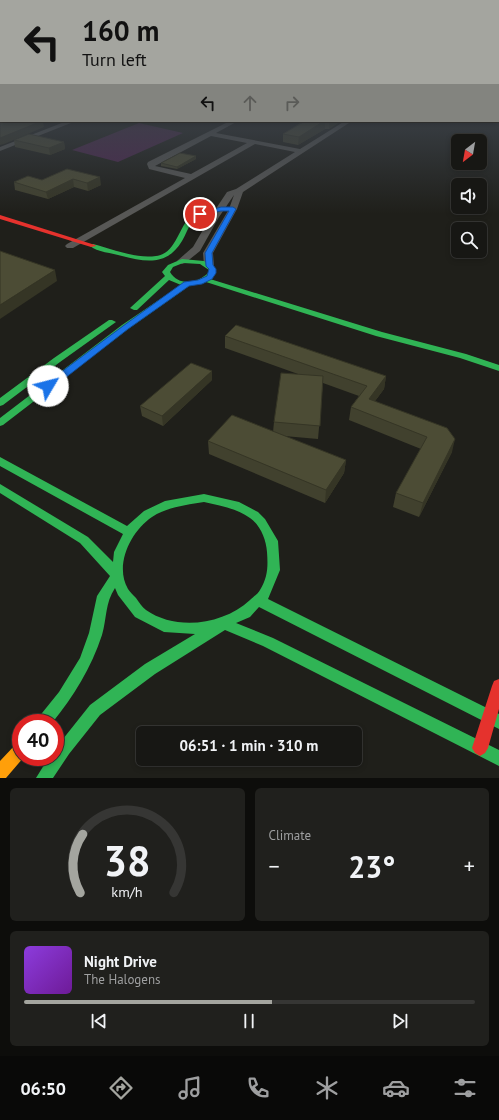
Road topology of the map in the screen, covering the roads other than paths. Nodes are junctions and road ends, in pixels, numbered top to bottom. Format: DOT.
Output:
graph roads {
  1 [pos="20,141"];
  2 [pos="196,141"];
  3 [pos="250,141"];
  4 [pos="316,141"];
  5 [pos="254,142"];
  6 [pos="0,149"];
  7 [pos="301,151"];
  8 [pos="192,177"];
  9 [pos="239,191"];
  10 [pos="221,209"];
  11 [pos="233,209"];
  12 [pos="0,217"];
  13 [pos="0,224"];
  14 [pos="80,241"];
  15 [pos="70,246"];
  16 [pos="182,261"];
  17 [pos="134,266"];
  18 [pos="214,269"];
  19 [pos="156,275"];
  20 [pos="168,278"];
  21 [pos="205,280"];
  22 [pos="187,284"];
  23 [pos="262,288"];
  24 [pos="328,308"];
  25 [pos="432,338"];
  26 [pos="499,359"];
  27 [pos="499,368"];
  28 [pos="0,403"];
  29 [pos="0,423"];
  30 [pos="0,461"];
  31 [pos="0,488"];
  32 [pos="128,532"];
  33 [pos="117,575"];
  34 [pos="259,601"];
  35 [pos="224,624"];
  36 [pos="499,686"];
  37 [pos="50,714"];
  38 [pos="490,717"];
  39 [pos="499,722"];
  40 [pos="480,748"];
  41 [pos="499,758"];
  42 [pos="12,759"];
  43 [pos="0,773"];
  44 [pos="44,778"];
  1 -- 6 [label="street"];
  2 -- 8 [label="street"];
  3 -- 5 [label="street"];
  4 -- 7 [label="street"];
  5 -- 7 [label="street"];
  5 -- 8 [label="street"];
  7 -- 9 [label="street"];
  8 -- 14 [label="street"];
  9 -- 10 [label="street"];
  9 -- 11 [label="street"];
  10 -- 11 [label="street"];
  10 -- 14 [label="street"];
  10 -- 16 [label="street"];
  11 -- 18 [label="street"];
  12 -- 14 [label="street"];
  13 -- 15 [label="street"];
  14 -- 15 [label="street"];
  15 -- 17 [label="street"];
  16 -- 18 [label="street"];
  16 -- 20 [label="street"];
  18 -- 21 [label="street"];
  19 -- 20 [label="street"];
  20 -- 22 [label="street"];
  20 -- 28 [label="street"];
  21 -- 22 [label="street"];
  21 -- 27 [label="street"];
  22 -- 29 [label="street"];
  23 -- 24 [label="street"];
  25 -- 26 [label="street"];
  30 -- 32 [label="street"];
  31 -- 33 [label="street"];
  32 -- 33 [label="street"];
  32 -- 34 [label="street"];
  33 -- 35 [label="street"];
  33 -- 37 [label="street"];
  34 -- 35 [label="street"];
  34 -- 38 [label="street"];
  35 -- 40 [label="street"];
  35 -- 44 [label="street"];
  36 -- 38 [label="street"];
  38 -- 39 [label="street"];
  38 -- 40 [label="street"];
  40 -- 41 [label="street"];
  42 -- 43 [label="street"];
}
